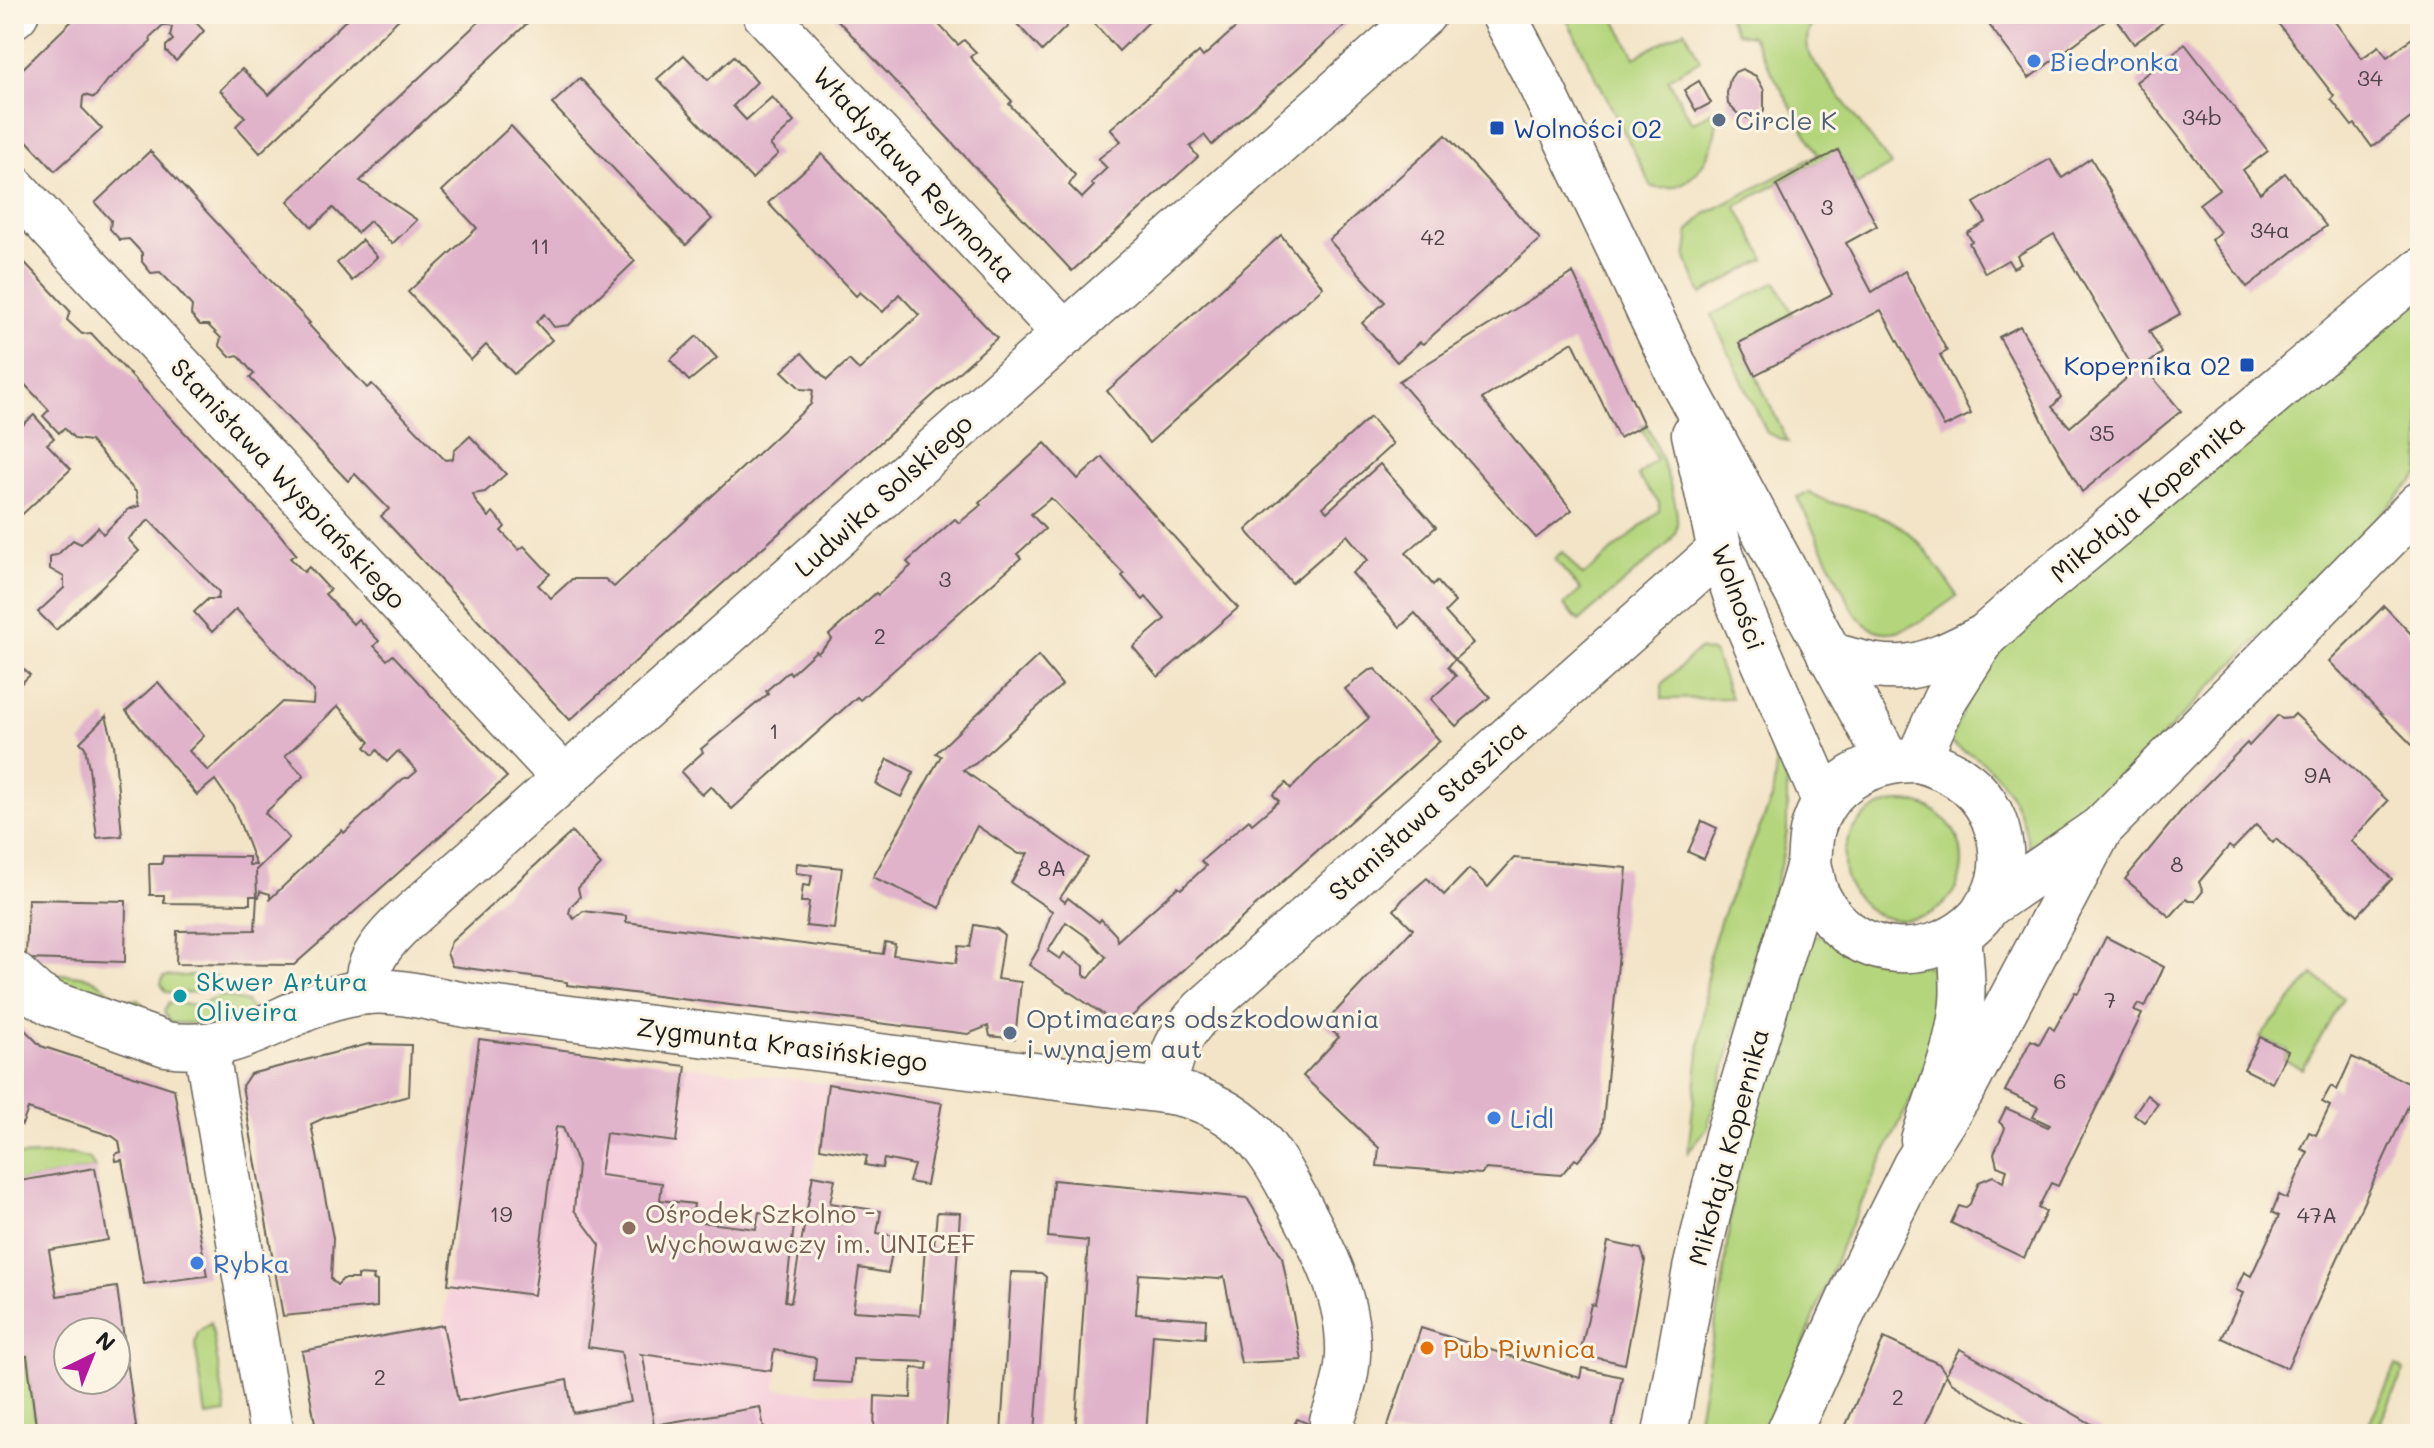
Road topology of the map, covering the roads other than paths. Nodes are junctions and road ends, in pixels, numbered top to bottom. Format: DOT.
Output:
graph roads {
  1 [pos="765,14"];
  2 [pos="1424,14"];
  3 [pos="1503,14"];
  4 [pos="14,188"];
  5 [pos="2420,271"];
  6 [pos="1065,334"];
  7 [pos="1682,381"];
  8 [pos="2420,504"];
  9 [pos="1720,550"];
  10 [pos="1985,636"];
  11 [pos="1829,654"];
  12 [pos="1903,760"];
  13 [pos="564,778"];
  14 [pos="1825,803"];
  15 [pos="2101,828"];
  16 [pos="1809,864"];
  17 [pos="1973,921"];
  18 [pos="14,974"];
  19 [pos="367,992"];
  20 [pos="206,1047"];
  21 [pos="1164,1091"];
  22 [pos="1915,1165"];
  23 [pos="1332,1421"];
  24 [pos="272,1434"];
  25 [pos="1665,1434"];
  26 [pos="1788,1434"];
  1 -- 6 [label="street, Władysława Reymonta"];
  2 -- 6 [label="street, Ludwika Solskiego"];
  3 -- 7 [label="street, Wolności"];
  4 -- 13 [label="street, Stanisława Wyspiańskiego"];
  5 -- 10 [label="street, Mikołaja Kopernika"];
  6 -- 13 [label="street, Ludwika Solskiego"];
  7 -- 9 [label="street, Wolności"];
  7 -- 11 [label="street, Wolności"];
  8 -- 15 [label="street"];
  9 -- 14 [label="street, Wolności"];
  9 -- 21 [label="street, Stanisława Staszica"];
  10 -- 11 [label="street"];
  10 -- 12 [label="street, Mikołaja Kopernika"];
  11 -- 12 [label="street, Wolności"];
  12 -- 14 [label="street"];
  12 -- 17 [label="street"];
  13 -- 19 [label="street, Ludwika Solskiego"];
  14 -- 16 [label="street"];
  15 -- 17 [label="street"];
  15 -- 22 [label="street"];
  16 -- 17 [label="street"];
  16 -- 25 [label="street, Mikołaja Kopernika"];
  17 -- 22 [label="street"];
  18 -- 20 [label="street, Zygmunta Krasińskiego"];
  19 -- 20 [label="street, Zygmunta Krasińskiego"];
  19 -- 21 [label="street, Zygmunta Krasińskiego"];
  20 -- 24 [label="street"];
  21 -- 23 [label="street, Zygmunta Krasińskiego"];
  22 -- 26 [label="street"];
}
